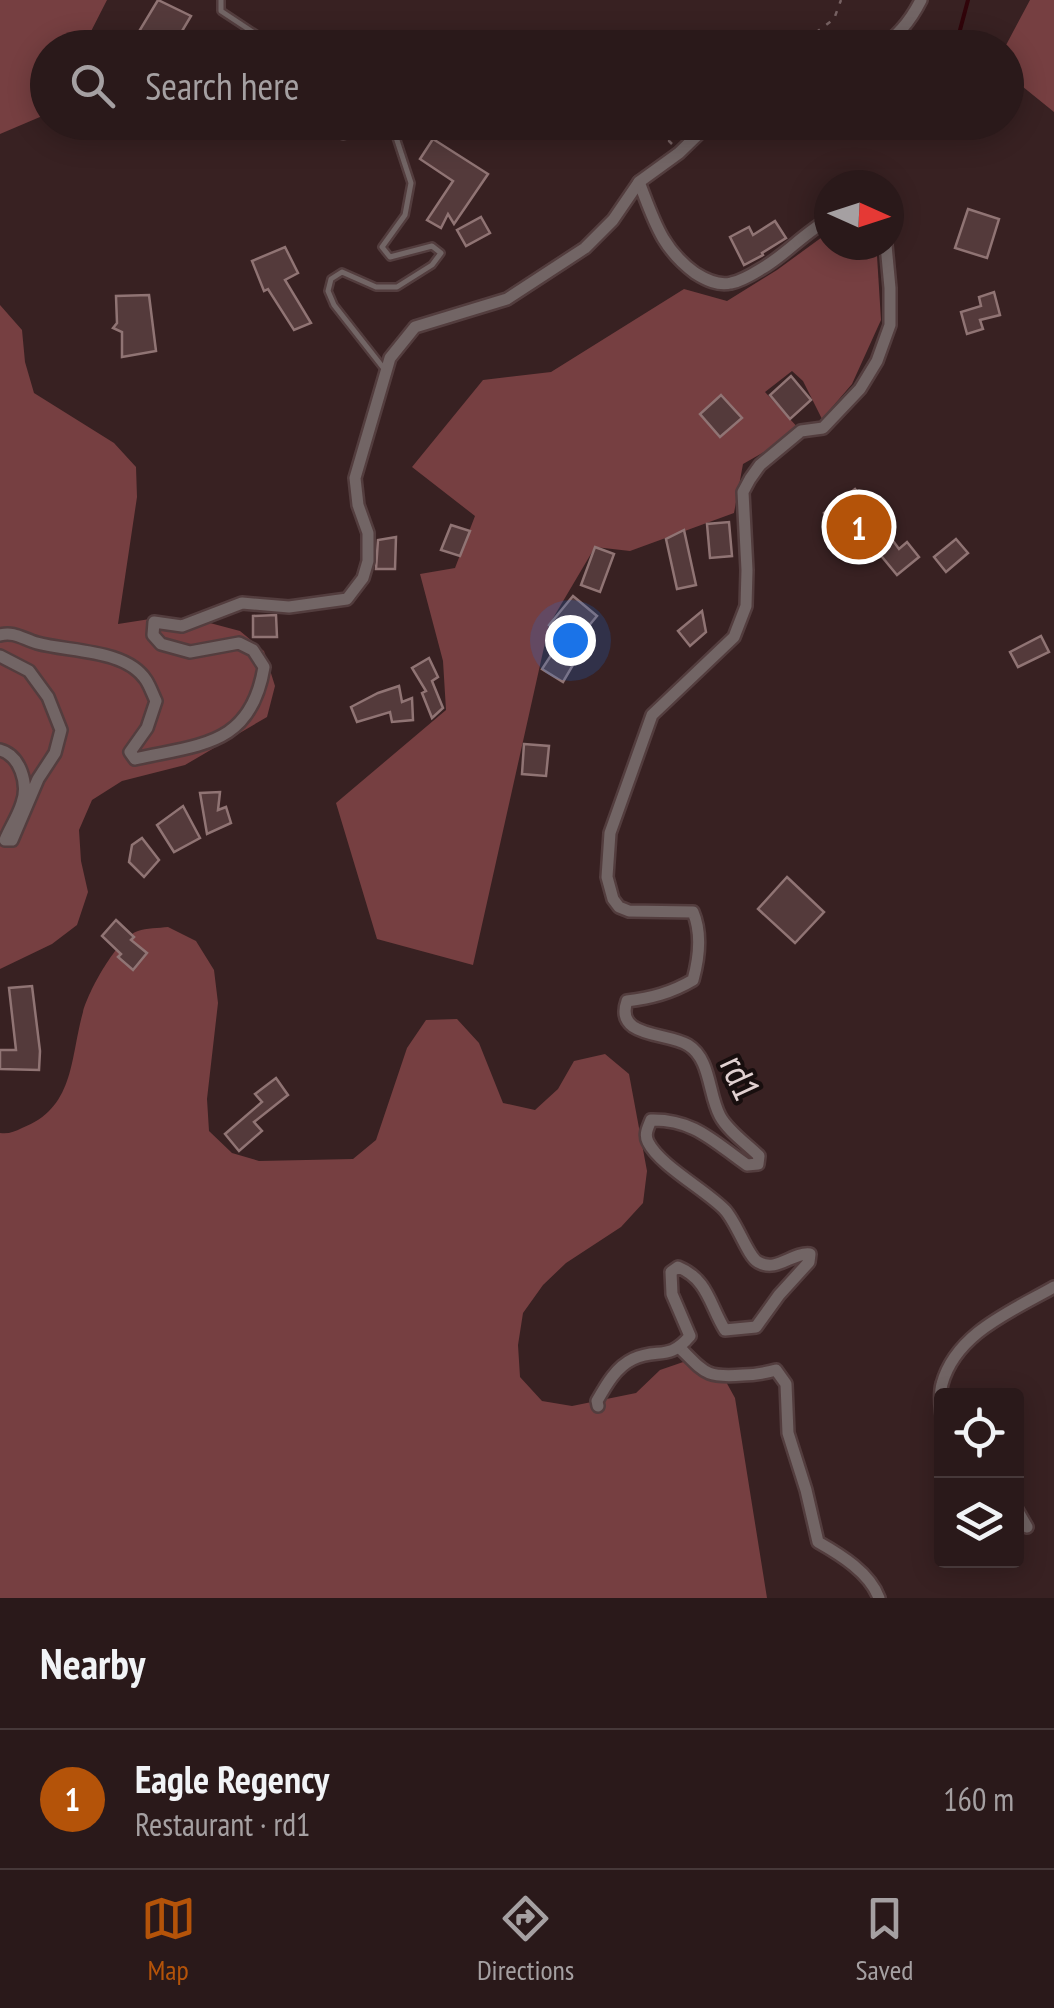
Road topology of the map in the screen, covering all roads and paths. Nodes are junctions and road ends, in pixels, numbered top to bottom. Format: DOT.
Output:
graph roads {
  1 [pos="221,0"];
  2 [pos="841,0"];
  3 [pos="921,0"];
  4 [pos="249,30"];
  5 [pos="820,30"];
  6 [pos="902,30"];
  7 [pos="397,140"];
  8 [pos="692,140"];
  9 [pos="639,182"];
  10 [pos="814,228"];
  11 [pos="887,260"];
  12 [pos="387,372"];
  13 [pos="0,634"];
  14 [pos="0,656"];
  15 [pos="0,750"];
  16 [pos="1054,1287"];
  17 [pos="680,1348"];
  18 [pos="940,1388"];
  19 [pos="598,1406"];
  20 [pos="1024,1523"];
  21 [pos="1027,1528"];
  22 [pos="880,1598"];
  1 -- 4 [label="lane"];
  2 -- 5 [label="path"];
  3 -- 6 [label="street"];
  7 -- 12 [label="lane"];
  8 -- 9 [label="street"];
  9 -- 10 [label="street"];
  9 -- 12 [label="street"];
  11 -- 17 [label="street, rd1"];
  12 -- 13 [label="street"];
  14 -- 15 [label="street"];
  16 -- 18 [label="street"];
  17 -- 19 [label="street"];
  17 -- 22 [label="street"];
  20 -- 21 [label="street"];
}
